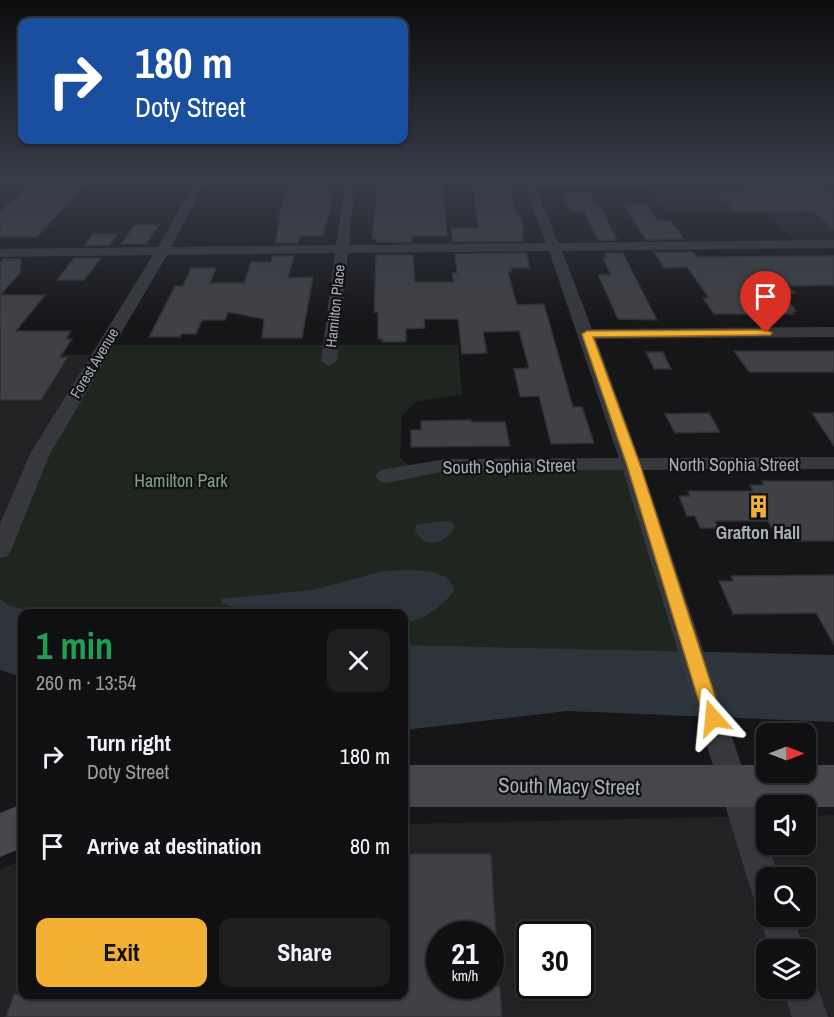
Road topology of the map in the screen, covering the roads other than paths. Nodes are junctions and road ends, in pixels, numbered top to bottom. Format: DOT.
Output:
graph roads {
  1 [pos="174,229"];
  2 [pos="344,229"];
  3 [pos="548,229"];
  4 [pos="834,244"];
  5 [pos="556,249"];
  6 [pos="341,251"];
  7 [pos="162,252"];
  8 [pos="0,253"];
  9 [pos="834,332"];
  10 [pos="587,334"];
  11 [pos="329,361"];
  12 [pos="834,464"];
  13 [pos="633,465"];
  14 [pos="386,476"];
  15 [pos="0,550"];
  16 [pos="408,786"];
  17 [pos="834,786"];
  18 [pos="734,788"];
  19 [pos="18,828"];
  20 [pos="0,835"];
  21 [pos="760,867"];
  22 [pos="804,999"];
  23 [pos="810,1017"];
  1 -- 7 [label="street, Forest Avenue"];
  2 -- 6 [label="street, Hamilton Place"];
  3 -- 5 [label="street"];
  4 -- 5 [label="street"];
  5 -- 6 [label="street"];
  5 -- 10 [label="street"];
  6 -- 7 [label="street"];
  6 -- 11 [label="street, Hamilton Place"];
  7 -- 8 [label="street"];
  7 -- 15 [label="street, Forest Avenue"];
  9 -- 10 [label="street"];
  10 -- 13 [label="street"];
  12 -- 13 [label="street, North Sophia Street"];
  13 -- 14 [label="street, South Sophia Street"];
  13 -- 18 [label="street"];
  16 -- 18 [label="main road, South Macy Street"];
  17 -- 18 [label="main road, South Macy Street"];
  18 -- 21 [label="street"];
  19 -- 20 [label="main road"];
  22 -- 23 [label="street"];
}
